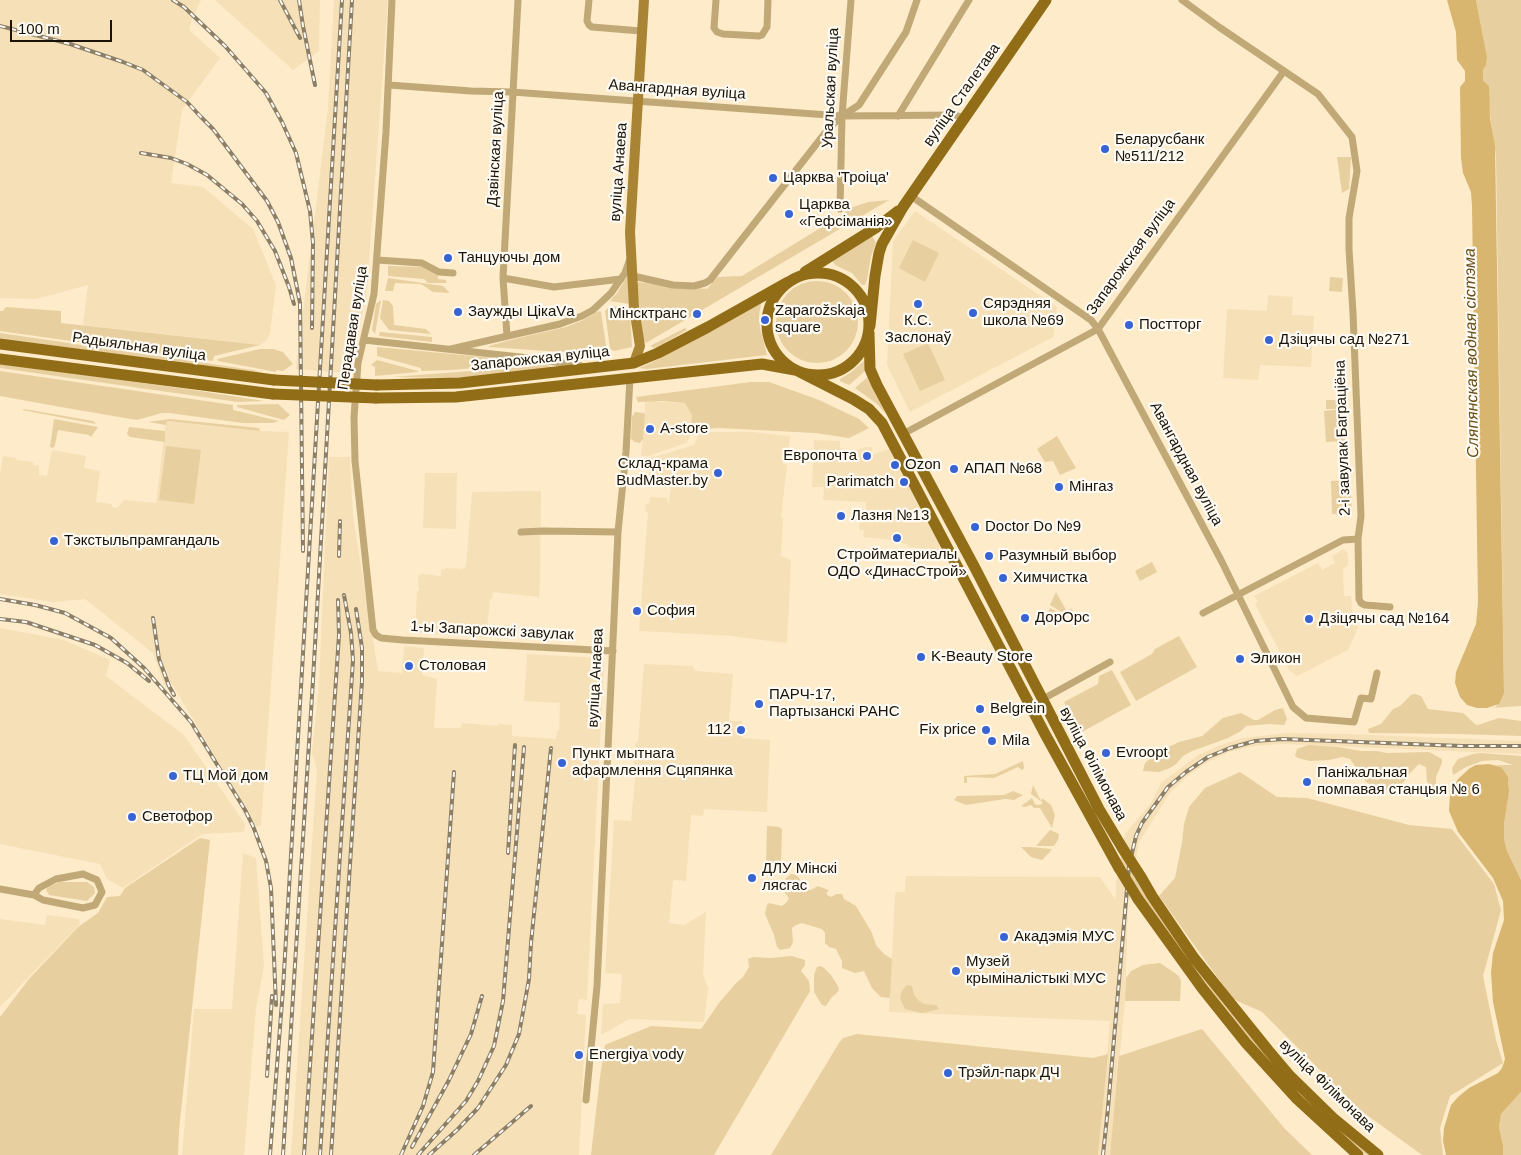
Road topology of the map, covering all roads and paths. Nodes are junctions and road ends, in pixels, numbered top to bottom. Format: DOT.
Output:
graph roads {
  1 [pos="392,0"];
  2 [pos="518,0"];
  3 [pos="589,0"];
  4 [pos="644,0"];
  5 [pos="716,0"];
  6 [pos="768,0"];
  7 [pos="851,0"];
  8 [pos="917,0"];
  9 [pos="969,0"];
  10 [pos="1046,0"];
  11 [pos="1182,0"];
  12 [pos="641,31"];
  13 [pos="1284,71"];
  14 [pos="389,85"];
  15 [pos="512,92"];
  16 [pos="639,101"];
  17 [pos="842,116"];
  18 [pos="898,116"];
  19 [pos="964,118"];
  20 [pos="911,196"];
  21 [pos="903,207"];
  22 [pos="840,209"];
  23 [pos="631,256"];
  24 [pos="377,260"];
  25 [pos="452,273"];
  26 [pos="632,276"];
  27 [pos="503,278"];
  28 [pos="621,279"];
  29 [pos="793,279"];
  30 [pos="1098,328"];
  31 [pos="869,329"];
  32 [pos="507,336"];
  33 [pos="364,340"];
  34 [pos="0,344"];
  35 [pos="640,346"];
  36 [pos="448,350"];
  37 [pos="658,353"];
  38 [pos="0,359"];
  39 [pos="634,363"];
  40 [pos="596,368"];
  41 [pos="798,371"];
  42 [pos="630,378"];
  43 [pos="274,380"];
  44 [pos="273,394"];
  45 [pos="903,434"];
  46 [pos="522,532"];
  47 [pos="618,532"];
  48 [pos="1358,539"];
  49 [pos="1239,594"];
  50 [pos="1390,607"];
  51 [pos="1203,613"];
  52 [pos="373,630"];
  53 [pos="612,651"];
  54 [pos="1110,662"];
  55 [pos="1377,673"];
  56 [pos="1042,699"];
  57 [pos="1056,728"];
  58 [pos="1045,734"];
  59 [pos="0,889"];
  60 [pos="34,895"];
  61 [pos="586,1100"];
  62 [pos="1358,1155"];
  63 [pos="1378,1155"];
  1 -- 14 [label="street, Перадавая вуліца"];
  2 -- 15 [label="street, Дзвінская вуліца"];
  3 -- 12 [label="street"];
  4 -- 12 [label="street, вуліца Анаева"];
  5 -- 6 [label="street"];
  7 -- 17 [label="street, Уральская вуліца"];
  8 -- 17 [label="street"];
  9 -- 18 [label="street"];
  10 -- 19 [label="main road, вуліца Сталетава"];
  11 -- 13 [label="street, 2-і завулак Баграціёна"];
  12 -- 16 [label="street, вуліца Анаева"];
  13 -- 30 [label="street, Запарожская вуліца"];
  13 -- 48 [label="street, 2-і завулак Баграціёна"];
  14 -- 15 [label="street, Авангардная вуліца"];
  14 -- 24 [label="street, Перадавая вуліца"];
  15 -- 16 [label="street, Авангардная вуліца"];
  15 -- 27 [label="street, Дзвінская вуліца"];
  16 -- 17 [label="street, Авангардная вуліца"];
  16 -- 23 [label="street, вуліца Анаева"];
  17 -- 18 [label="street, Авангардная вуліца"];
  17 -- 22 [label="street, Уральская вуліца"];
  17 -- 26 [label="street"];
  18 -- 19 [label="street, Авангардная вуліца"];
  19 -- 20 [label="main road, вуліца Сталетава"];
  20 -- 21 [label="main road, вуліца Сталетава"];
  20 -- 30 [label="street, Авангардная вуліца"];
  21 -- 29 [label="main road, Запарожская вуліца"];
  21 -- 31 [label="main road"];
  23 -- 26 [label="street, вуліца Анаева"];
  23 -- 28 [label="street, Запарожская вуліца"];
  24 -- 25 [label="street"];
  24 -- 33 [label="street, Перадавая вуліца"];
  26 -- 35 [label="street, вуліца Анаева"];
  27 -- 28 [label="street"];
  27 -- 32 [label="street, Дзвінская вуліца"];
  28 -- 32 [label="street, Запарожская вуліца"];
  29 -- 31 [label="main road"];
  29 -- 37 [label="main road, Запарожская вуліца"];
  29 -- 41 [label="main road"];
  30 -- 45 [label="street, Запарожская вуліца"];
  30 -- 49 [label="street, Авангардная вуліца"];
  31 -- 41 [label="main road"];
  31 -- 45 [label="main road, вуліца Філімонава"];
  32 -- 36 [label="street, Запарожская вуліца"];
  33 -- 36 [label="street"];
  33 -- 52 [label="street, Перадавая вуліца"];
  34 -- 43 [label="main road, Радыяльная вуліца"];
  35 -- 37 [label="street"];
  35 -- 39 [label="street, вуліца Анаева"];
  36 -- 40 [label="street"];
  37 -- 39 [label="main road, Запарожская вуліца"];
  38 -- 44 [label="main road, Радыяльная вуліца"];
  39 -- 40 [label="main road, Запарожская вуліца"];
  40 -- 43 [label="main road, Запарожская вуліца, bridge"];
  41 -- 42 [label="main road, Запарожская вуліца"];
  41 -- 58 [label="main road, вуліца Філімонава"];
  42 -- 44 [label="main road, Запарожская вуліца, bridge"];
  42 -- 47 [label="street, вуліца Анаева"];
  45 -- 56 [label="main road, вуліца Філімонава"];
  46 -- 47 [label="street"];
  47 -- 53 [label="street, вуліца Анаева"];
  48 -- 49 [label="street"];
  48 -- 50 [label="street, 2-і завулак Баграціёна"];
  49 -- 51 [label="street"];
  49 -- 55 [label="street, Авангардная вуліца"];
  52 -- 53 [label="street, 1-ы Запарожскі завулак"];
  53 -- 61 [label="street, вуліца Анаева"];
  54 -- 56 [label="street"];
  56 -- 57 [label="main road, вуліца Філімонава"];
  57 -- 58 [label="main road"];
  57 -- 63 [label="main road, вуліца Філімонава, bridge"];
  58 -- 62 [label="main road, вуліца Філімонава, bridge"];
  59 -- 60 [label="street"];
  60 -- 60 [label="street"];
}
